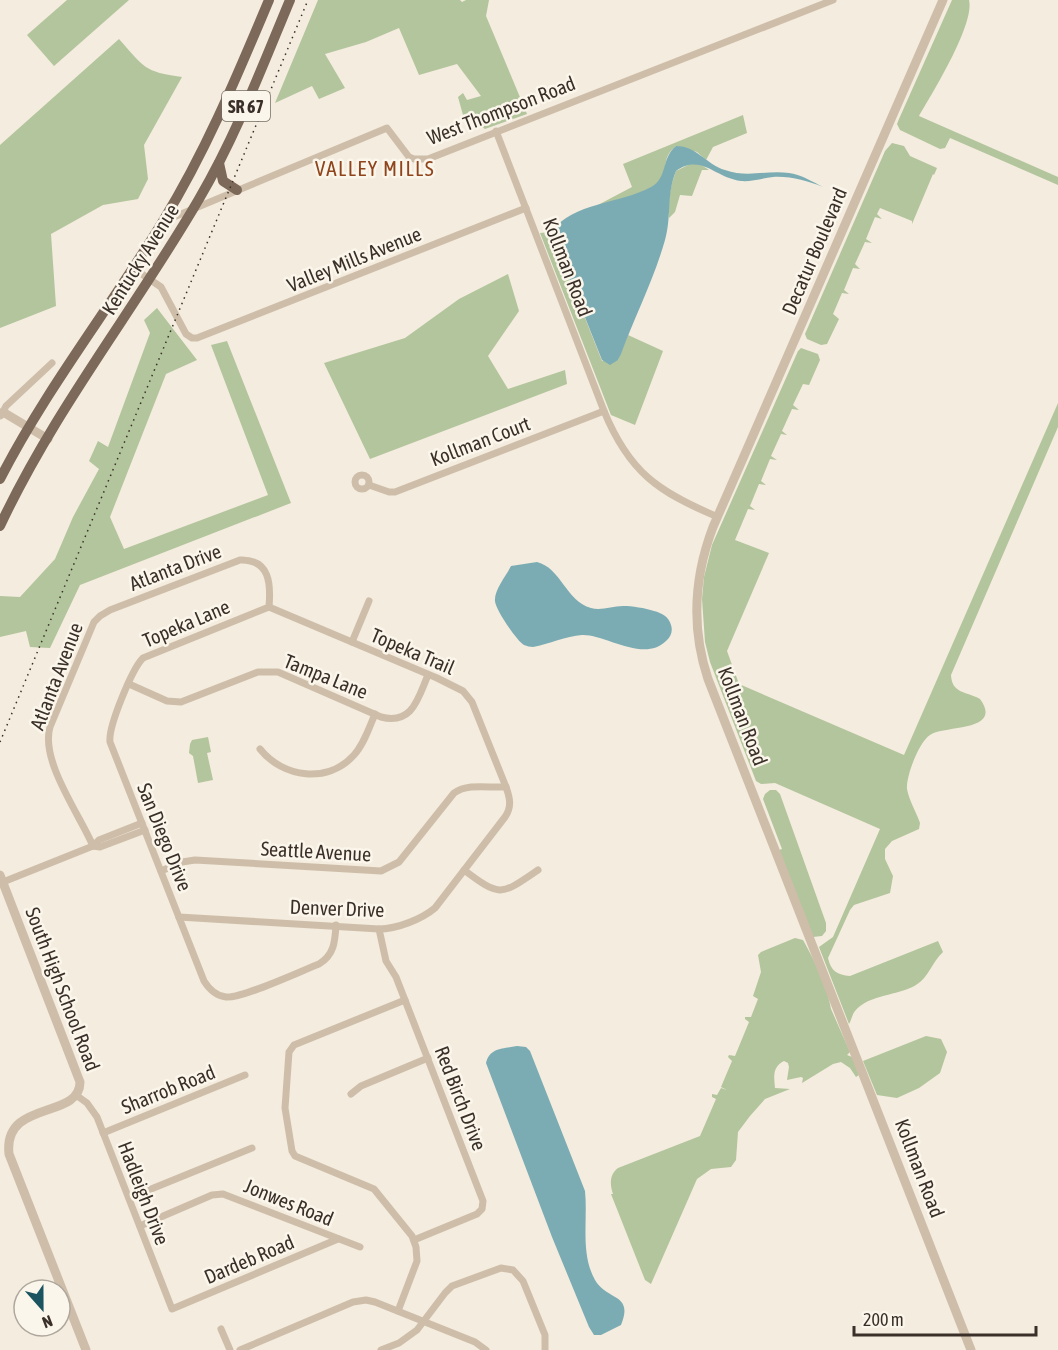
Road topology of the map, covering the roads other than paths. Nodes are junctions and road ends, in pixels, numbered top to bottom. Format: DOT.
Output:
graph roads {
  1 [pos="269,0"];
  2 [pos="290,0"];
  3 [pos="833,0"];
  4 [pos="943,0"];
  5 [pos="496,131"];
  6 [pos="219,163"];
  7 [pos="237,190"];
  8 [pos="194,208"];
  9 [pos="526,208"];
  10 [pos="162,222"];
  11 [pos="133,268"];
  12 [pos="150,278"];
  13 [pos="52,363"];
  14 [pos="604,411"];
  15 [pos="2,414"];
  16 [pos="30,427"];
  17 [pos="48,439"];
  18 [pos="0,479"];
  19 [pos="369,484"];
  20 [pos="718,517"];
  21 [pos="0,526"];
  22 [pos="369,601"];
  23 [pos="269,607"];
  24 [pos="99,617"];
  25 [pos="352,642"];
  26 [pos="428,675"];
  27 [pos="129,684"];
  28 [pos="375,714"];
  29 [pos="260,749"];
  30 [pos="506,787"];
  31 [pos="510,807"];
  32 [pos="143,826"];
  33 [pos="93,846"];
  34 [pos="464,870"];
  35 [pos="538,870"];
  36 [pos="161,871"];
  37 [pos="1,878"];
  38 [pos="179,916"];
  39 [pos="336,926"];
  40 [pos="379,929"];
  41 [pos="405,1000"];
  42 [pos="428,1058"];
  43 [pos="245,1075"];
  44 [pos="351,1094"];
  45 [pos="76,1095"];
  46 [pos="104,1133"];
  47 [pos="252,1148"];
  48 [pos="129,1198"];
  49 [pos="140,1226"];
  50 [pos="338,1239"];
  51 [pos="414,1240"];
  52 [pos="360,1247"];
  53 [pos="172,1309"];
  54 [pos="398,1311"];
  55 [pos="425,1321"];
  56 [pos="221,1329"];
  57 [pos="86,1350"];
  58 [pos="230,1350"];
  59 [pos="240,1350"];
  60 [pos="381,1350"];
  61 [pos="486,1350"];
  62 [pos="545,1350"];
  63 [pos="971,1350"];
  1 -- 10 [label="main road, Kentucky Avenue / SR 67"];
  2 -- 6 [label="main road, Kentucky Avenue / SR 67"];
  3 -- 5 [label="street, West Thompson Road"];
  4 -- 20 [label="street, Decatur Boulevard"];
  5 -- 7 [label="street, West Thompson Road"];
  5 -- 9 [label="street, Kollman Road"];
  6 -- 7 [label="main road"];
  6 -- 8 [label="main road, Kentucky Avenue / SR 67"];
  7 -- 8 [label="street, West Thompson Road"];
  8 -- 10 [label="street, West Thompson Road"];
  8 -- 12 [label="main road, Kentucky Avenue / SR 67"];
  9 -- 12 [label="street, Valley Mills Avenue"];
  9 -- 14 [label="street, Kollman Road"];
  10 -- 11 [label="main road, Kentucky Avenue / SR 67"];
  11 -- 12 [label="street"];
  11 -- 16 [label="main road, Kentucky Avenue / SR 67"];
  12 -- 17 [label="main road, Kentucky Avenue / SR 67"];
  13 -- 15 [label="street"];
  14 -- 19 [label="street, Kollman Court"];
  14 -- 20 [label="street, Kollman Road"];
  15 -- 16 [label="street"];
  16 -- 17 [label="street"];
  16 -- 18 [label="main road, Kentucky Avenue / SR 67"];
  17 -- 21 [label="main road, Kentucky Avenue / SR 67"];
  20 -- 63 [label="street, Kollman Road"];
  22 -- 25 [label="street"];
  23 -- 24 [label="street, Atlanta Drive"];
  23 -- 25 [label="street, Topeka Trail"];
  23 -- 27 [label="street, Topeka Lane"];
  24 -- 33 [label="street, Atlanta Avenue"];
  25 -- 26 [label="street, Topeka Trail"];
  26 -- 28 [label="street"];
  26 -- 30 [label="street, Topeka Trail"];
  27 -- 28 [label="street, Tampa Lane"];
  27 -- 32 [label="street, San Diego Drive"];
  28 -- 29 [label="street"];
  30 -- 31 [label="street, Topeka Trail"];
  30 -- 36 [label="street, Seattle Avenue"];
  31 -- 34 [label="street, Denver Drive"];
  32 -- 33 [label="street"];
  32 -- 36 [label="street, San Diego Drive"];
  33 -- 37 [label="street"];
  34 -- 35 [label="street"];
  34 -- 40 [label="street, Denver Drive"];
  36 -- 38 [label="street, San Diego Drive"];
  37 -- 45 [label="street, South High School Road"];
  38 -- 39 [label="street, Denver Drive"];
  38 -- 39 [label="street, San Diego Drive"];
  39 -- 40 [label="street, Denver Drive"];
  40 -- 41 [label="street, Red Birch Drive"];
  41 -- 42 [label="street, Red Birch Drive"];
  41 -- 51 [label="street"];
  42 -- 44 [label="street"];
  42 -- 51 [label="street, Red Birch Drive"];
  43 -- 46 [label="street, Sharrob Road"];
  45 -- 46 [label="street, Hadleigh Drive"];
  45 -- 57 [label="street, South High School Road"];
  46 -- 48 [label="street, Hadleigh Drive"];
  47 -- 48 [label="street"];
  48 -- 49 [label="street, Hadleigh Drive"];
  49 -- 50 [label="street, Jonwes Road"];
  49 -- 53 [label="street, Hadleigh Drive"];
  50 -- 52 [label="street, Jonwes Road"];
  50 -- 53 [label="street, Dardeb Road"];
  51 -- 54 [label="street"];
  54 -- 55 [label="street"];
  54 -- 59 [label="street"];
  55 -- 60 [label="street"];
  55 -- 61 [label="street"];
  55 -- 62 [label="street"];
  56 -- 58 [label="street"];
}
